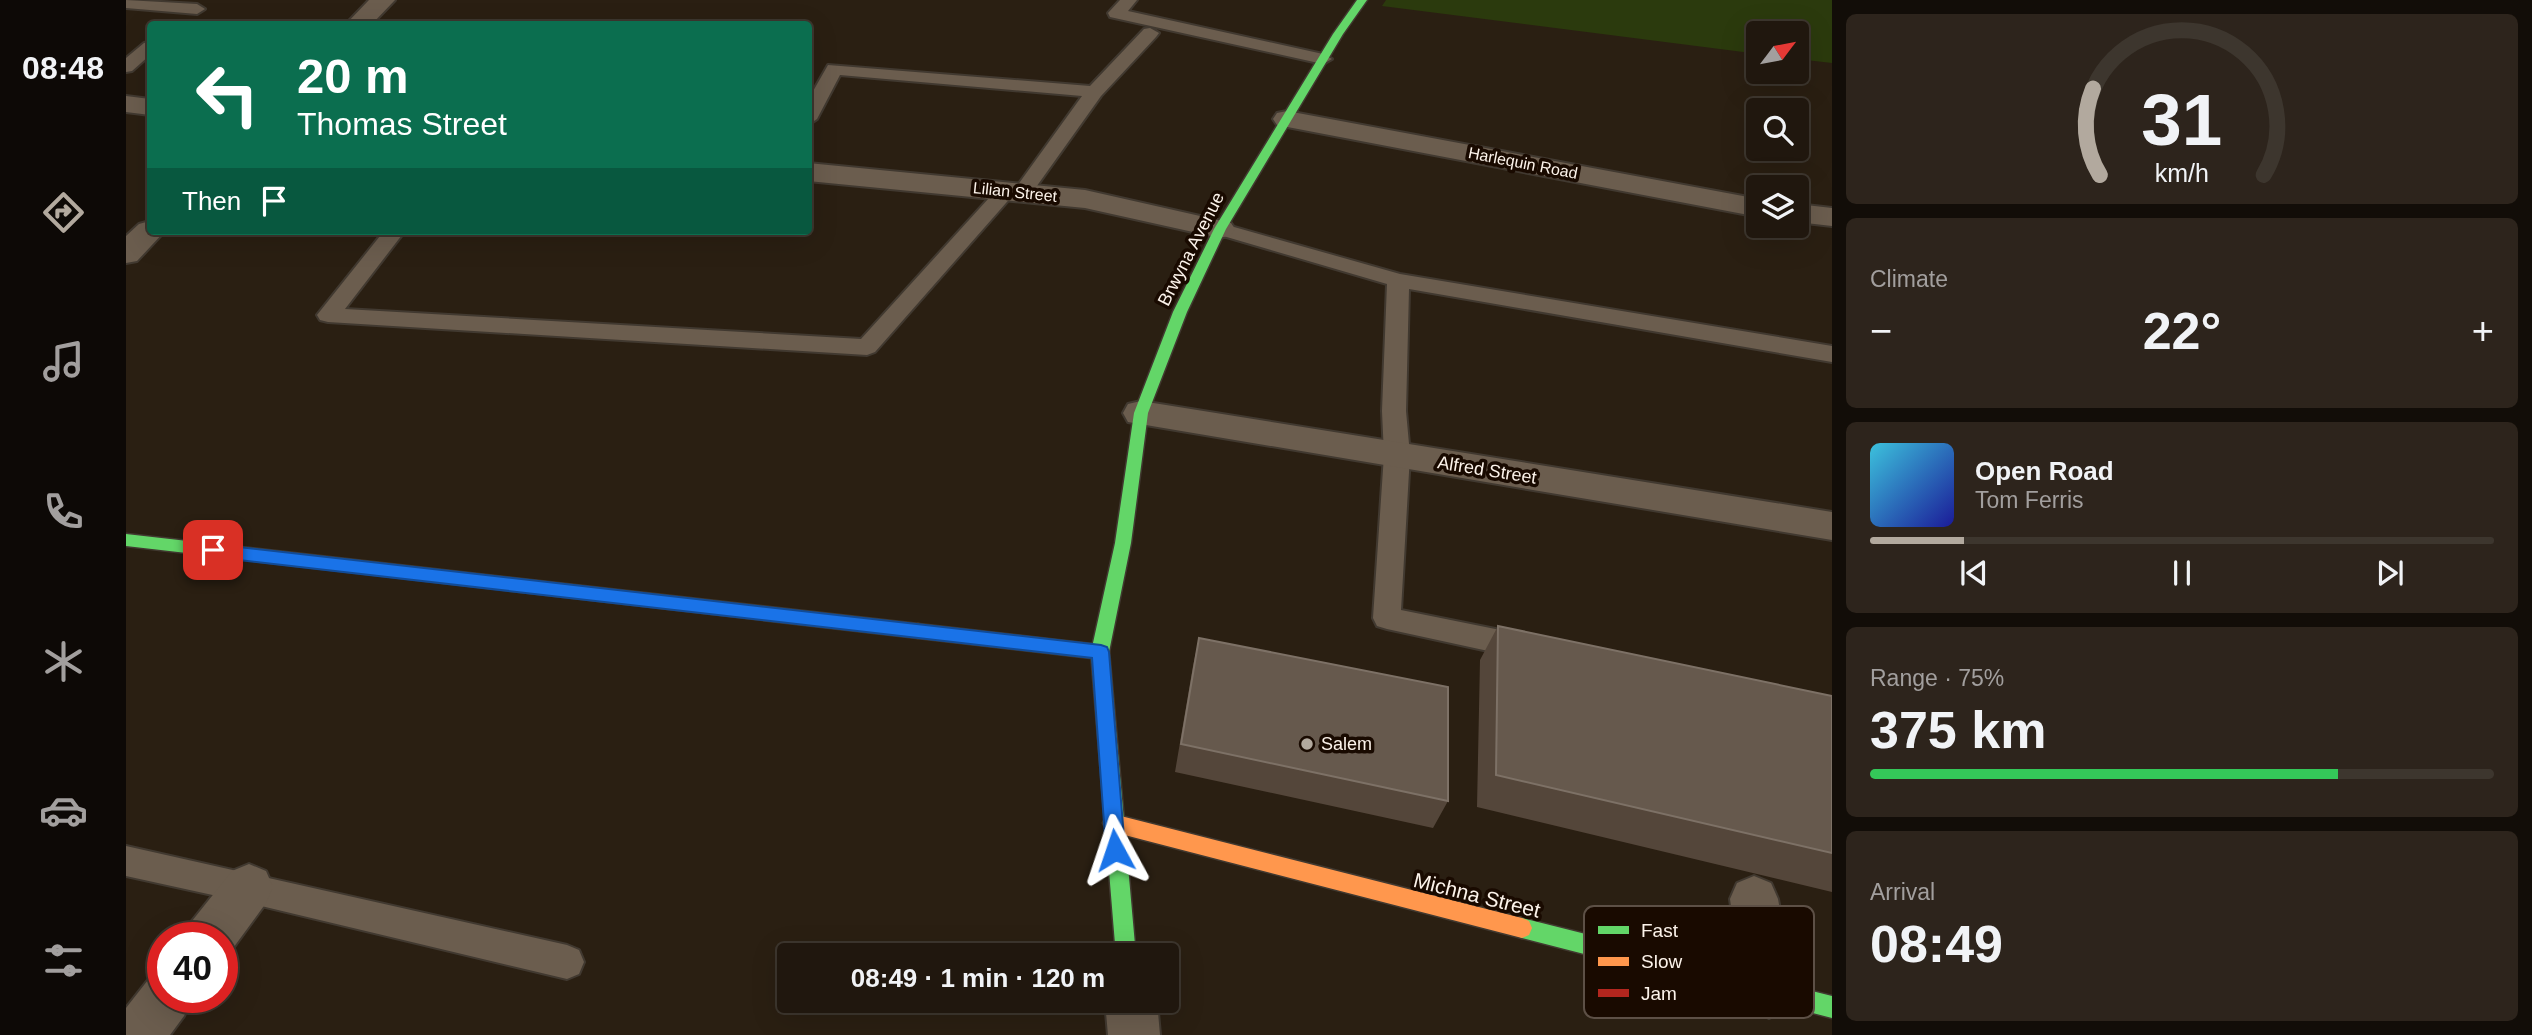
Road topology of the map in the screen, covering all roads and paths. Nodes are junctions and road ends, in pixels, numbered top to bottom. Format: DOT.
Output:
graph roads {
  1 [pos="383,0"];
  2 [pos="1129,0"];
  3 [pos="1362,0"];
  4 [pos="126,3"];
  5 [pos="203,5"];
  6 [pos="183,21"];
  7 [pos="361,21"];
  8 [pos="1150,33"];
  9 [pos="147,50"];
  10 [pos="1323,59"];
  11 [pos="126,67"];
  12 [pos="1096,92"];
  13 [pos="126,104"];
  14 [pos="147,107"];
  15 [pos="812,111"];
  16 [pos="1287,119"];
  17 [pos="812,172"];
  18 [pos="1014,192"];
  19 [pos="1746,206"];
  20 [pos="1809,214"];
  21 [pos="1832,217"];
  22 [pos="1220,229"];
  23 [pos="147,233"];
  24 [pos="392,235"];
  25 [pos="126,254"];
  26 [pos="1398,280"];
  27 [pos="1832,354"];
  28 [pos="1141,414"];
  29 [pos="1397,455"];
  30 [pos="1832,526"];
  31 [pos="127,542"];
  32 [pos="1101,652"];
  33 [pos="1549,652"];
  34 [pos="1113,823"];
  35 [pos="126,861"];
  36 [pos="249,887"];
  37 [pos="1754,899"];
  38 [pos="1755,906"];
  39 [pos="223,922"];
  40 [pos="1125,943"];
  41 [pos="1584,944"];
  42 [pos="567,962"];
  43 [pos="1814,1003"];
  44 [pos="1832,1007"];
  45 [pos="155,1013"];
  46 [pos="1131,1013"];
  47 [pos="138,1035"];
  48 [pos="1134,1035"];
  1 -- 7 [label="street"];
  2 -- 10 [label="lane"];
  3 -- 10 [label="street, Brwyna Avenue"];
  4 -- 5 [label="lane"];
  5 -- 6 [label="lane"];
  8 -- 12 [label="lane"];
  9 -- 11 [label="lane"];
  10 -- 16 [label="street, Brwyna Avenue"];
  12 -- 15 [label="lane"];
  12 -- 18 [label="lane"];
  13 -- 14 [label="street"];
  16 -- 19 [label="street, Harlequin Road"];
  16 -- 22 [label="street, Brwyna Avenue"];
  17 -- 18 [label="street, Lilian Street"];
  18 -- 22 [label="street, Lilian Street"];
  18 -- 24 [label="lane"];
  20 -- 21 [label="street"];
  22 -- 26 [label="lane"];
  22 -- 28 [label="street, Brwyna Avenue"];
  23 -- 25 [label="street"];
  26 -- 27 [label="lane"];
  26 -- 29 [label="lane"];
  28 -- 29 [label="street, Alfred Street"];
  28 -- 32 [label="street, Brwyna Avenue"];
  29 -- 30 [label="street, Alfred Street"];
  29 -- 33 [label="lane"];
  31 -- 32 [label="street"];
  32 -- 34 [label="street, Brwyna Avenue"];
  34 -- 40 [label="street, Brwyna Avenue"];
  34 -- 41 [label="street, Michna Street"];
  35 -- 36 [label="lane"];
  36 -- 39 [label="street"];
  36 -- 42 [label="lane"];
  37 -- 38 [label="street"];
  43 -- 44 [label="street, Michna Street"];
  45 -- 47 [label="street"];
  46 -- 48 [label="street"];
}
